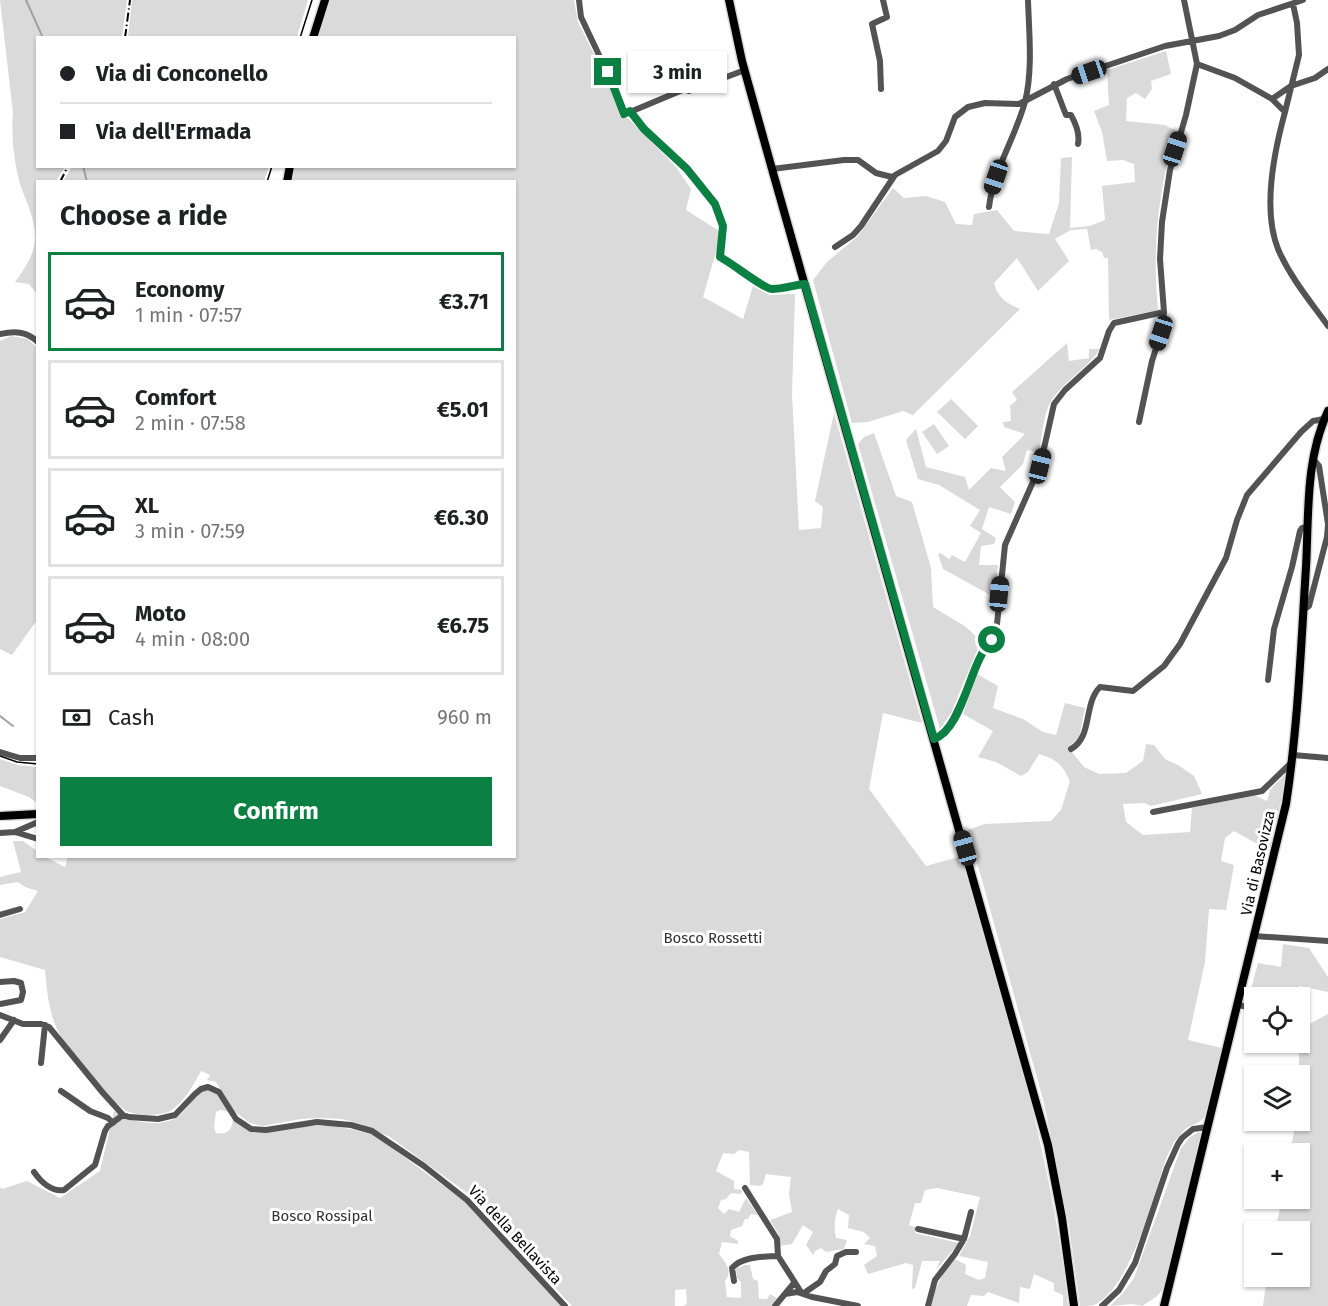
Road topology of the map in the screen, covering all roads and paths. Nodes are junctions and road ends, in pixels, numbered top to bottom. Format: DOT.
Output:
graph roads {
  1 [pos="325,0"];
  2 [pos="579,0"];
  3 [pos="729,0"];
  4 [pos="883,0"];
  5 [pos="1028,0"];
  6 [pos="1184,0"];
  7 [pos="1303,0"];
  8 [pos="1293,4"];
  9 [pos="314,36"];
  10 [pos="1192,40"];
  11 [pos="1197,64"];
  12 [pos="1328,69"];
  13 [pos="745,70"];
  14 [pos="1054,84"];
  15 [pos="1291,86"];
  16 [pos="881,88"];
  17 [pos="1272,99"];
  18 [pos="1025,101"];
  19 [pos="630,111"];
  20 [pos="1285,112"];
  21 [pos="1078,144"];
  22 [pos="772,169"];
  23 [pos="892,177"];
  24 [pos="989,207"];
  25 [pos="835,248"];
  26 [pos="805,284"];
  27 [pos="1164,312"];
  28 [pos="1328,326"];
  29 [pos="0,334"];
  30 [pos="36,341"];
  31 [pos="1326,415"];
  32 [pos="1139,422"];
  33 [pos="1312,458"];
  34 [pos="1328,525"];
  35 [pos="1307,527"];
  36 [pos="1302,611"];
  37 [pos="1268,680"];
  38 [pos="934,739"];
  39 [pos="1071,749"];
  40 [pos="0,752"];
  41 [pos="36,758"];
  42 [pos="1293,758"];
  43 [pos="1328,758"];
  44 [pos="1153,812"];
  45 [pos="36,814"];
  46 [pos="0,816"];
  47 [pos="36,823"];
  48 [pos="15,832"];
  49 [pos="0,833"];
  50 [pos="36,838"];
  51 [pos="20,909"];
  52 [pos="0,915"];
  53 [pos="1254,936"];
  54 [pos="1328,941"];
  55 [pos="0,982"];
  56 [pos="0,1004"];
  57 [pos="1238,1005"];
  58 [pos="1244,1006"];
  59 [pos="0,1015"];
  60 [pos="14,1020"];
  61 [pos="45,1025"];
  62 [pos="0,1040"];
  63 [pos="41,1063"];
  64 [pos="61,1091"];
  65 [pos="123,1115"];
  66 [pos="112,1123"];
  67 [pos="1208,1126"];
  68 [pos="34,1172"];
  69 [pos="745,1188"];
  70 [pos="971,1212"];
  71 [pos="918,1229"];
  72 [pos="964,1239"];
  73 [pos="856,1252"];
  74 [pos="778,1256"];
  75 [pos="734,1281"];
  76 [pos="794,1283"];
  77 [pos="803,1293"];
  78 [pos="785,1294"];
  79 [pos="566,1306"];
  80 [pos="775,1306"];
  81 [pos="858,1306"];
  82 [pos="928,1306"];
  83 [pos="1074,1306"];
  84 [pos="1102,1306"];
  85 [pos="1164,1306"];
  1 -- 9 [label="main road"];
  2 -- 19 [label="street"];
  3 -- 13 [label="main road"];
  4 -- 16 [label="street"];
  5 -- 18 [label="street"];
  6 -- 10 [label="street"];
  7 -- 8 [label="street"];
  8 -- 10 [label="street"];
  8 -- 15 [label="street"];
  10 -- 11 [label="street"];
  10 -- 14 [label="street"];
  11 -- 17 [label="street"];
  11 -- 27 [label="street"];
  12 -- 15 [label="street"];
  13 -- 19 [label="street"];
  13 -- 22 [label="main road"];
  14 -- 18 [label="street"];
  14 -- 21 [label="street"];
  15 -- 17 [label="street"];
  15 -- 20 [label="street"];
  17 -- 20 [label="street"];
  18 -- 23 [label="street"];
  18 -- 24 [label="street"];
  19 -- 26 [label="street"];
  20 -- 28 [label="street"];
  22 -- 23 [label="street"];
  22 -- 26 [label="main road"];
  23 -- 25 [label="street"];
  26 -- 38 [label="main road"];
  27 -- 32 [label="street"];
  27 -- 38 [label="street"];
  29 -- 30 [label="street"];
  31 -- 33 [label="main road, Via di Basovizza"];
  31 -- 39 [label="street, Via di Basovizza"];
  33 -- 34 [label="street"];
  33 -- 35 [label="main road, Via di Basovizza"];
  34 -- 36 [label="street"];
  35 -- 36 [label="main road, Via di Basovizza"];
  35 -- 37 [label="street"];
  36 -- 42 [label="main road, Via di Basovizza"];
  38 -- 83 [label="main road"];
  40 -- 41 [label="street"];
  42 -- 43 [label="street"];
  42 -- 44 [label="street"];
  42 -- 53 [label="main road, Via di Basovizza"];
  45 -- 46 [label="main road"];
  47 -- 48 [label="street"];
  48 -- 49 [label="street"];
  48 -- 50 [label="street"];
  51 -- 52 [label="street"];
  53 -- 54 [label="street"];
  53 -- 57 [label="main road, Via di Basovizza"];
  55 -- 56 [label="street"];
  57 -- 58 [label="street"];
  57 -- 67 [label="main road, Via di Basovizza"];
  59 -- 60 [label="street"];
  60 -- 61 [label="street"];
  60 -- 62 [label="street"];
  61 -- 63 [label="street"];
  61 -- 65 [label="street"];
  64 -- 66 [label="street"];
  65 -- 66 [label="street"];
  65 -- 79 [label="street, Via della Bellavista"];
  66 -- 68 [label="street"];
  67 -- 84 [label="street"];
  67 -- 85 [label="main road, Via di Basovizza"];
  69 -- 74 [label="street"];
  70 -- 72 [label="street"];
  71 -- 72 [label="street"];
  72 -- 82 [label="street"];
  73 -- 77 [label="street"];
  74 -- 75 [label="street"];
  74 -- 76 [label="street"];
  76 -- 77 [label="street"];
  76 -- 78 [label="street"];
  77 -- 78 [label="street"];
  77 -- 81 [label="street"];
  78 -- 80 [label="street"];
}
